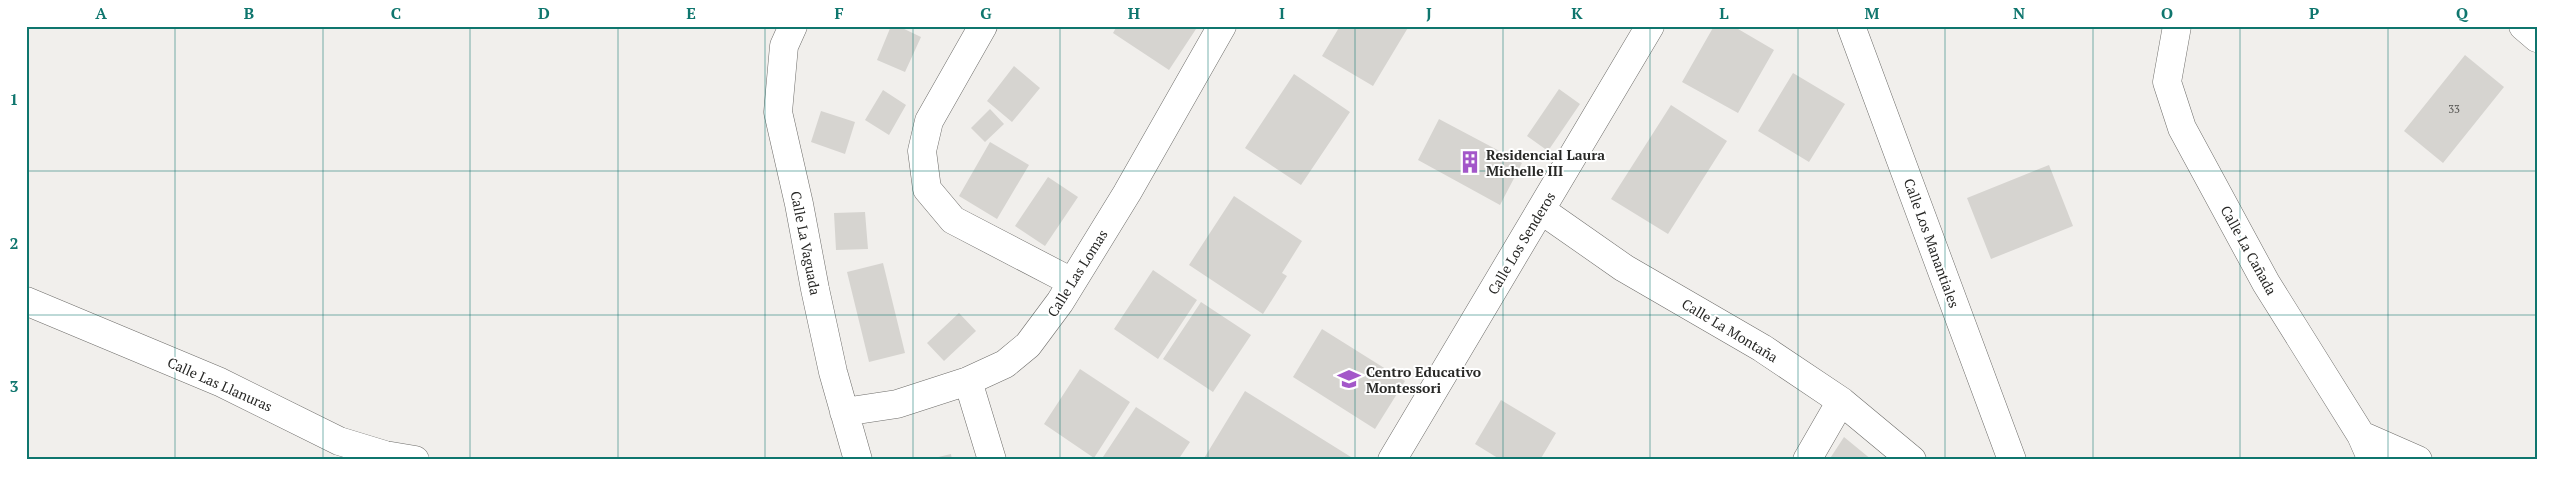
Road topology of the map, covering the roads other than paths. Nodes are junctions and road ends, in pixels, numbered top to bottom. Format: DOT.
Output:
graph roads {
  1 [pos="793,26"];
  2 [pos="983,26"];
  3 [pos="1222,26"];
  4 [pos="1650,26"];
  5 [pos="1851,26"];
  6 [pos="2177,26"];
  7 [pos="2523,26"];
  8 [pos="2537,38"];
  9 [pos="1541,210"];
  10 [pos="1072,282"];
  11 [pos="26,301"];
  12 [pos="968,381"];
  13 [pos="1841,402"];
  14 [pos="844,412"];
  15 [pos="2361,435"];
  16 [pos="415,460"];
  17 [pos="858,460"];
  18 [pos="992,460"];
  19 [pos="1392,460"];
  20 [pos="1806,460"];
  21 [pos="1912,460"];
  22 [pos="2012,460"];
  23 [pos="2372,460"];
  24 [pos="2418,460"];
  1 -- 14 [label="street, Calle La Vaguada"];
  2 -- 10 [label="street"];
  3 -- 10 [label="street, Calle Las Lomas"];
  4 -- 9 [label="street, Calle Los Senderos"];
  5 -- 22 [label="street, Calle Los Manantiales"];
  6 -- 15 [label="street, Calle La Cañada"];
  7 -- 8 [label="street"];
  9 -- 13 [label="street, Calle La Montaña"];
  9 -- 19 [label="street, Calle Los Senderos"];
  10 -- 12 [label="street, Calle Las Lomas"];
  11 -- 16 [label="street, Calle Las Llanuras"];
  12 -- 14 [label="street, Calle Las Lomas"];
  12 -- 18 [label="street"];
  13 -- 20 [label="street"];
  13 -- 21 [label="street, Calle La Montaña"];
  14 -- 17 [label="street, Calle La Vaguada"];
  15 -- 23 [label="street, Calle La Cañada"];
  15 -- 24 [label="street"];
}
